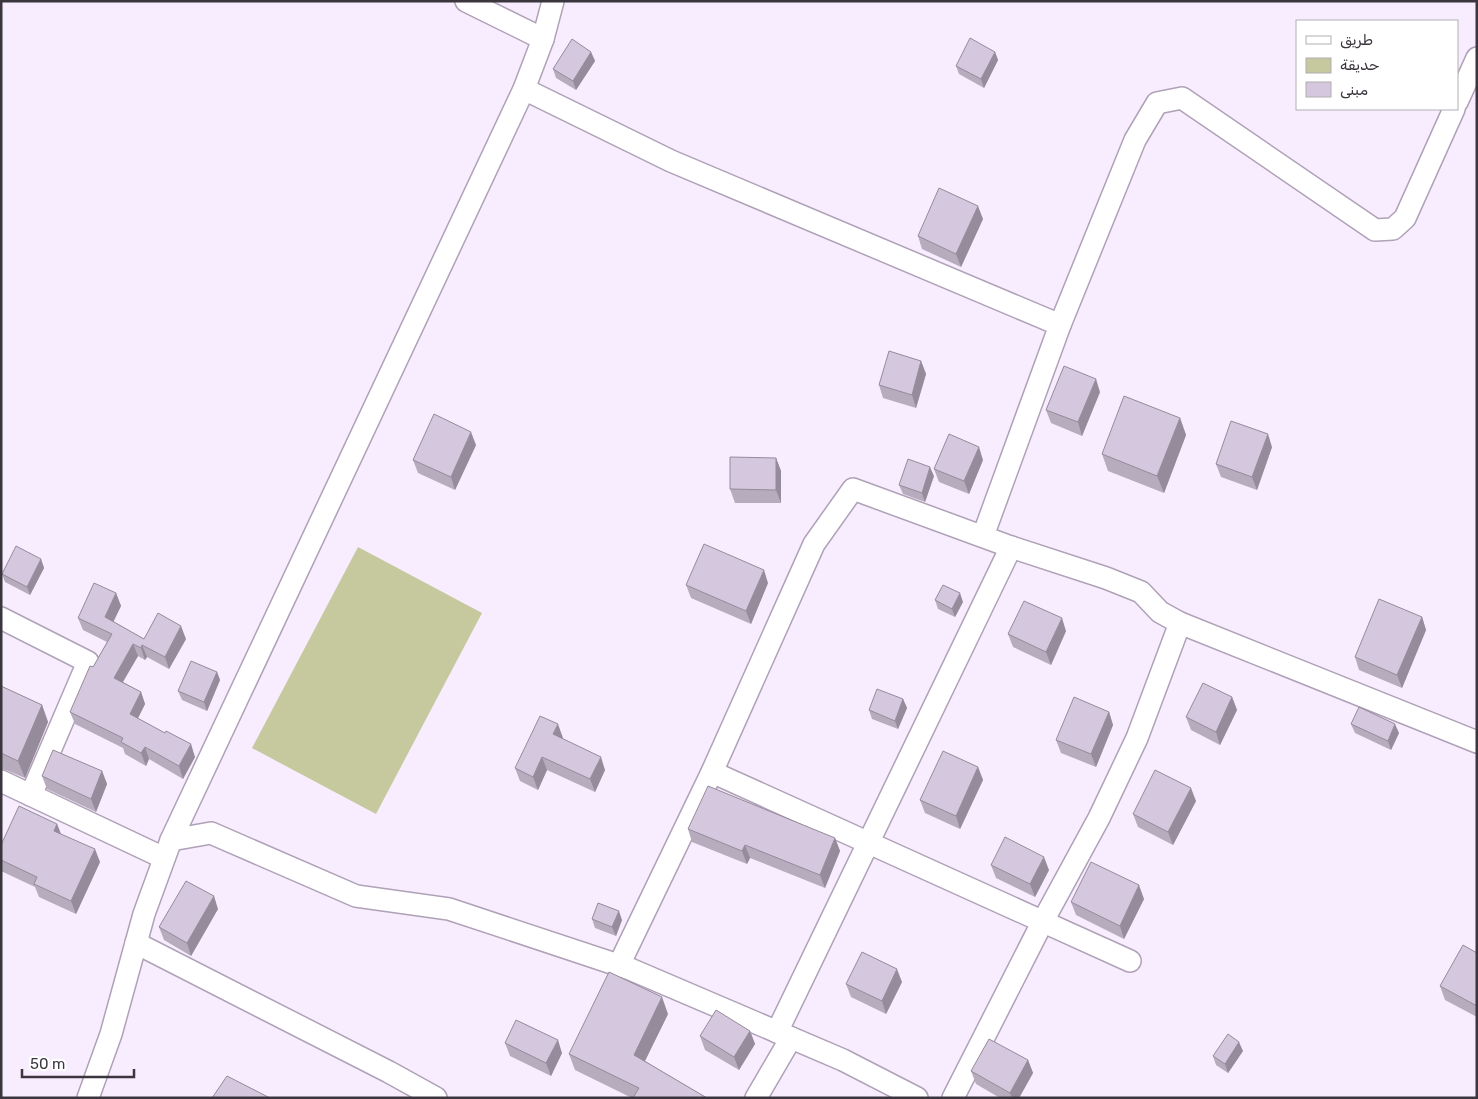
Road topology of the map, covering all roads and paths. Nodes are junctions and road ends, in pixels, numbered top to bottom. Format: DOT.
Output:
graph roads {
  1 [pos="466,1"];
  2 [pos="553,1"];
  3 [pos="543,39"];
  4 [pos="1477,58"];
  5 [pos="524,89"];
  6 [pos="1458,100"];
  7 [pos="1454,110"];
  8 [pos="1060,325"];
  9 [pos="983,536"];
  10 [pos="1011,547"];
  11 [pos="1,618"];
  12 [pos="1180,623"];
  13 [pos="1477,742"];
  14 [pos="712,772"];
  15 [pos="1,781"];
  16 [pos="31,795"];
  17 [pos="869,842"];
  18 [pos="167,849"];
  19 [pos="1043,921"];
  20 [pos="136,943"];
  21 [pos="1130,961"];
  22 [pos="619,966"];
  23 [pos="784,1035"];
  24 [pos="88,1098"];
  25 [pos="436,1098"];
  26 [pos="756,1098"];
  27 [pos="917,1098"];
  28 [pos="953,1098"];
  1 -- 3 [label="street"];
  2 -- 3 [label="street"];
  3 -- 5 [label="street"];
  4 -- 6 [label="street"];
  5 -- 8 [label="street"];
  5 -- 18 [label="street"];
  7 -- 8 [label="street"];
  8 -- 9 [label="street"];
  9 -- 10 [label="street"];
  9 -- 14 [label="street"];
  10 -- 12 [label="street"];
  10 -- 17 [label="street"];
  11 -- 16 [label="street"];
  12 -- 13 [label="street"];
  12 -- 19 [label="street"];
  14 -- 17 [label="street"];
  14 -- 22 [label="street"];
  15 -- 16 [label="street"];
  16 -- 18 [label="street"];
  17 -- 19 [label="street"];
  17 -- 23 [label="street"];
  18 -- 20 [label="street"];
  18 -- 22 [label="street"];
  19 -- 21 [label="street"];
  19 -- 28 [label="street"];
  20 -- 24 [label="street"];
  20 -- 25 [label="street"];
  22 -- 23 [label="street"];
  23 -- 26 [label="street"];
  23 -- 27 [label="street"];
}
